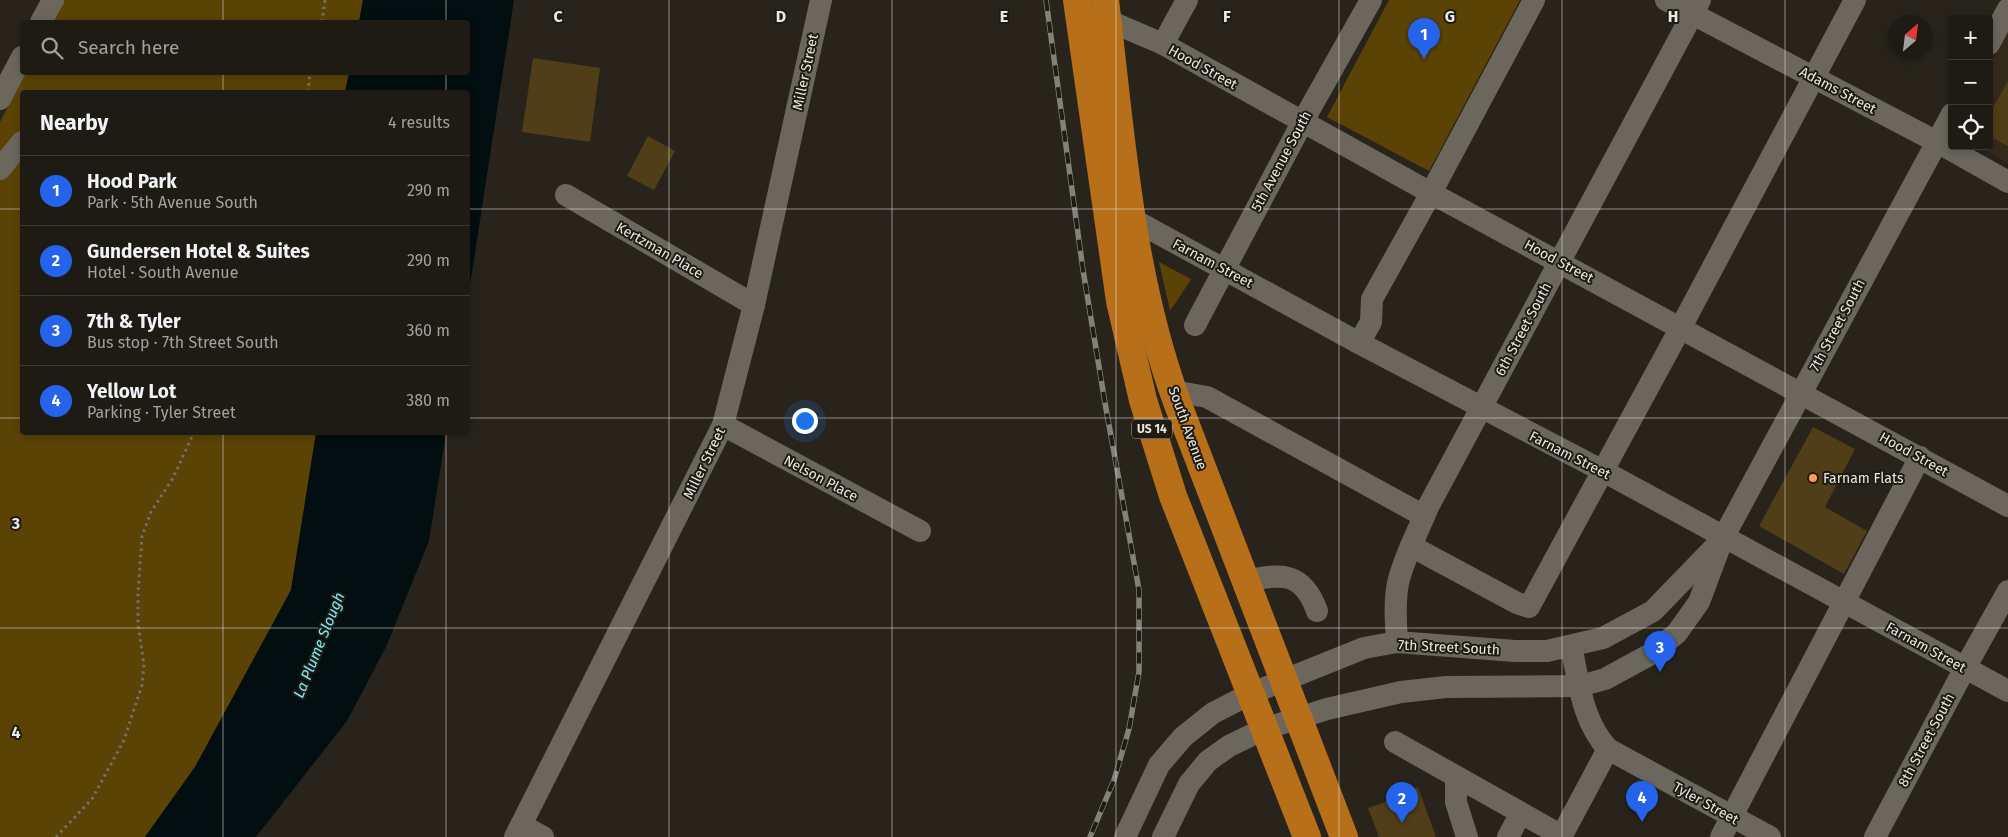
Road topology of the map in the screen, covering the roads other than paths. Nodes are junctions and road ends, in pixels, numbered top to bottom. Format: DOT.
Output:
graph roads {
  1 [pos="53,0"];
  2 [pos="821,0"];
  3 [pos="1077,0"];
  4 [pos="1187,0"];
  5 [pos="1371,0"];
  6 [pos="1534,0"];
  7 [pos="1666,0"];
  8 [pos="1855,0"];
  9 [pos="1697,7"];
  10 [pos="2008,9"];
  11 [pos="1106,10"];
  12 [pos="42,20"];
  13 [pos="1993,37"];
  14 [pos="1163,44"];
  15 [pos="20,61"];
  16 [pos="1814,77"];
  17 [pos="0,99"];
  18 [pos="1302,121"];
  19 [pos="1948,121"];
  20 [pos="1936,142"];
  21 [pos="20,144"];
  22 [pos="0,169"];
  23 [pos="2008,182"];
  24 [pos="1431,193"];
  25 [pos="566,195"];
  26 [pos="1132,219"];
  27 [pos="1559,261"];
  28 [pos="1224,268"];
  29 [pos="754,305"];
  30 [pos="1195,325"];
  31 [pos="1681,327"];
  32 [pos="1359,343"];
  33 [pos="1173,391"];
  34 [pos="1801,392"];
  35 [pos="1480,408"];
  36 [pos="723,425"];
  37 [pos="1920,458"];
  38 [pos="1603,471"];
  39 [pos="2008,506"];
  40 [pos="1424,516"];
  41 [pos="920,531"];
  42 [pos="1723,538"];
  43 [pos="1411,546"];
  44 [pos="1246,581"];
  45 [pos="2008,592"];
  46 [pos="1845,602"];
  47 [pos="1317,611"];
  48 [pos="1397,642"];
  49 [pos="1571,646"];
  50 [pos="1965,668"];
  51 [pos="1284,680"];
  52 [pos="1580,686"];
  53 [pos="2008,691"];
  54 [pos="1250,694"];
  55 [pos="1298,718"];
  56 [pos="1264,729"];
  57 [pos="1395,742"];
  58 [pos="1608,748"];
  59 [pos="1456,777"];
  60 [pos="1521,813"];
  61 [pos="1732,817"];
  62 [pos="518,831"];
  63 [pos="543,837"];
  64 [pos="1125,837"];
  65 [pos="1163,837"];
  66 [pos="1307,837"];
  67 [pos="1344,837"];
  68 [pos="1467,837"];
  69 [pos="1508,837"];
  70 [pos="1562,837"];
  71 [pos="1721,837"];
  72 [pos="1770,837"];
  73 [pos="1875,837"];
  1 -- 12 [label="street"];
  2 -- 29 [label="street, Miller Street"];
  3 -- 54 [label="highway, US 14"];
  4 -- 14 [label="street"];
  5 -- 18 [label="street, 5th Avenue South"];
  6 -- 24 [label="street"];
  7 -- 9 [label="street, Adams Street"];
  8 -- 16 [label="street"];
  9 -- 16 [label="street, Adams Street"];
  9 -- 27 [label="street, 6th Street South"];
  10 -- 13 [label="street"];
  11 -- 14 [label="street, Hood Street"];
  11 -- 26 [label="highway, South Avenue / US 14"];
  14 -- 18 [label="street, Hood Street"];
  15 -- 17 [label="street"];
  16 -- 20 [label="street, Adams Street"];
  16 -- 31 [label="street"];
  18 -- 24 [label="street, Hood Street"];
  18 -- 28 [label="street, 5th Avenue South"];
  19 -- 20 [label="street, 7th Street South"];
  20 -- 23 [label="street, Adams Street"];
  20 -- 34 [label="street, 7th Street South"];
  21 -- 22 [label="street"];
  24 -- 27 [label="street, Hood Street"];
  24 -- 32 [label="street"];
  25 -- 29 [label="street, Kertzman Place"];
  26 -- 28 [label="street, Farnam Street"];
  26 -- 33 [label="highway, South Avenue / US 14"];
  27 -- 31 [label="street, Hood Street"];
  27 -- 35 [label="street, 6th Street South"];
  28 -- 30 [label="street, 5th Avenue South"];
  28 -- 32 [label="street, Farnam Street"];
  29 -- 36 [label="street, Miller Street"];
  31 -- 34 [label="street, Hood Street"];
  31 -- 38 [label="street"];
  32 -- 35 [label="street, Farnam Street"];
  33 -- 40 [label="street"];
  33 -- 44 [label="highway, South Avenue / US 14"];
  34 -- 37 [label="street, Hood Street"];
  34 -- 42 [label="street, 7th Street South"];
  35 -- 38 [label="street, Farnam Street"];
  35 -- 40 [label="street, 6th Street South"];
  36 -- 41 [label="street, Nelson Place"];
  36 -- 62 [label="street, Miller Street"];
  37 -- 39 [label="street, Hood Street"];
  37 -- 46 [label="street"];
  38 -- 42 [label="street, Farnam Street"];
  38 -- 43 [label="street"];
  40 -- 43 [label="street, 6th Street South"];
  42 -- 46 [label="street, Farnam Street"];
  42 -- 49 [label="street, 7th Street South"];
  42 -- 52 [label="street, 7th Street South"];
  43 -- 48 [label="street, 6th Street South"];
  44 -- 47 [label="street"];
  44 -- 51 [label="highway, South Avenue / US 14"];
  45 -- 50 [label="street, 8th Street South"];
  46 -- 50 [label="street, Farnam Street"];
  46 -- 61 [label="street"];
  48 -- 49 [label="street, 7th Street South"];
  48 -- 51 [label="street, 7th Street South"];
  49 -- 52 [label="street, Tyler Street"];
  50 -- 53 [label="street, Farnam Street"];
  50 -- 73 [label="street, 8th Street South"];
  51 -- 54 [label="street, 7th Street South"];
  51 -- 55 [label="highway, South Avenue / US 14"];
  52 -- 55 [label="street, 7th Street South"];
  52 -- 58 [label="street, Tyler Street"];
  54 -- 56 [label="highway, US 14"];
  54 -- 64 [label="street, 7th Street South"];
  55 -- 56 [label="street, 7th Street South"];
  55 -- 67 [label="highway, South Avenue / US 14"];
  56 -- 65 [label="street, 7th Street South"];
  56 -- 66 [label="highway, US 14"];
  57 -- 59 [label="street"];
  58 -- 61 [label="street, Tyler Street"];
  58 -- 70 [label="street"];
  59 -- 60 [label="street"];
  59 -- 68 [label="street"];
  60 -- 69 [label="street"];
  60 -- 70 [label="street"];
  61 -- 71 [label="street"];
  61 -- 72 [label="street, Tyler Street"];
  62 -- 63 [label="street"];
}
